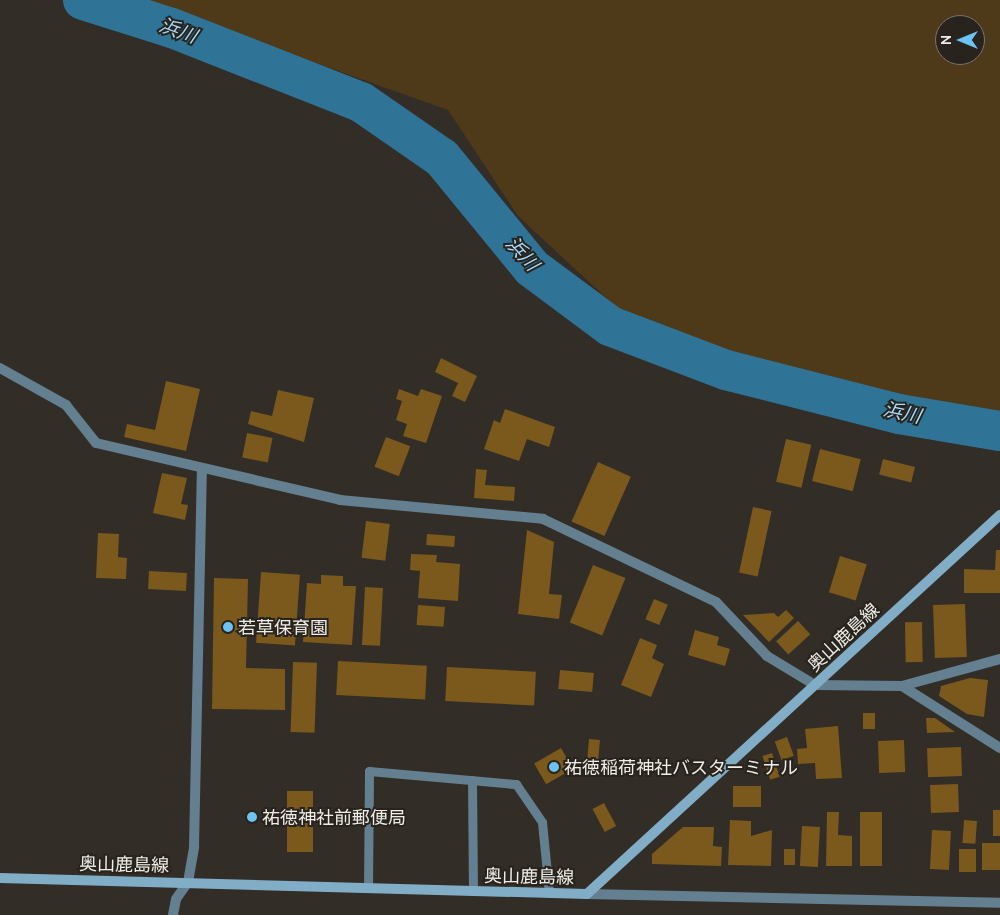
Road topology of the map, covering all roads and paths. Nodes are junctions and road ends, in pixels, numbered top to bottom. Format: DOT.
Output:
graph roads {
  1 [pos="0,368"];
  2 [pos="202,468"];
  3 [pos="1000,515"];
  4 [pos="1000,659"];
  5 [pos="815,685"];
  6 [pos="902,686"];
  7 [pos="1000,748"];
  8 [pos="472,780"];
  9 [pos="0,878"];
  10 [pos="188,882"];
  11 [pos="368,888"];
  12 [pos="473,891"];
  13 [pos="549,893"];
  14 [pos="587,894"];
  15 [pos="1000,903"];
  16 [pos="173,915"];
  1 -- 2 [label="street"];
  2 -- 5 [label="street"];
  2 -- 10 [label="street"];
  3 -- 5 [label="main road, 奥山鹿島線"];
  4 -- 6 [label="street"];
  5 -- 6 [label="street"];
  5 -- 14 [label="main road, 奥山鹿島線"];
  6 -- 7 [label="street"];
  8 -- 11 [label="lane"];
  8 -- 12 [label="lane"];
  8 -- 13 [label="lane"];
  9 -- 10 [label="main road, 奥山鹿島線"];
  10 -- 11 [label="main road, 奥山鹿島線"];
  10 -- 16 [label="street"];
  11 -- 12 [label="main road, 奥山鹿島線"];
  12 -- 13 [label="main road, 奥山鹿島線"];
  13 -- 14 [label="main road, 奥山鹿島線"];
  14 -- 15 [label="street"];
}
